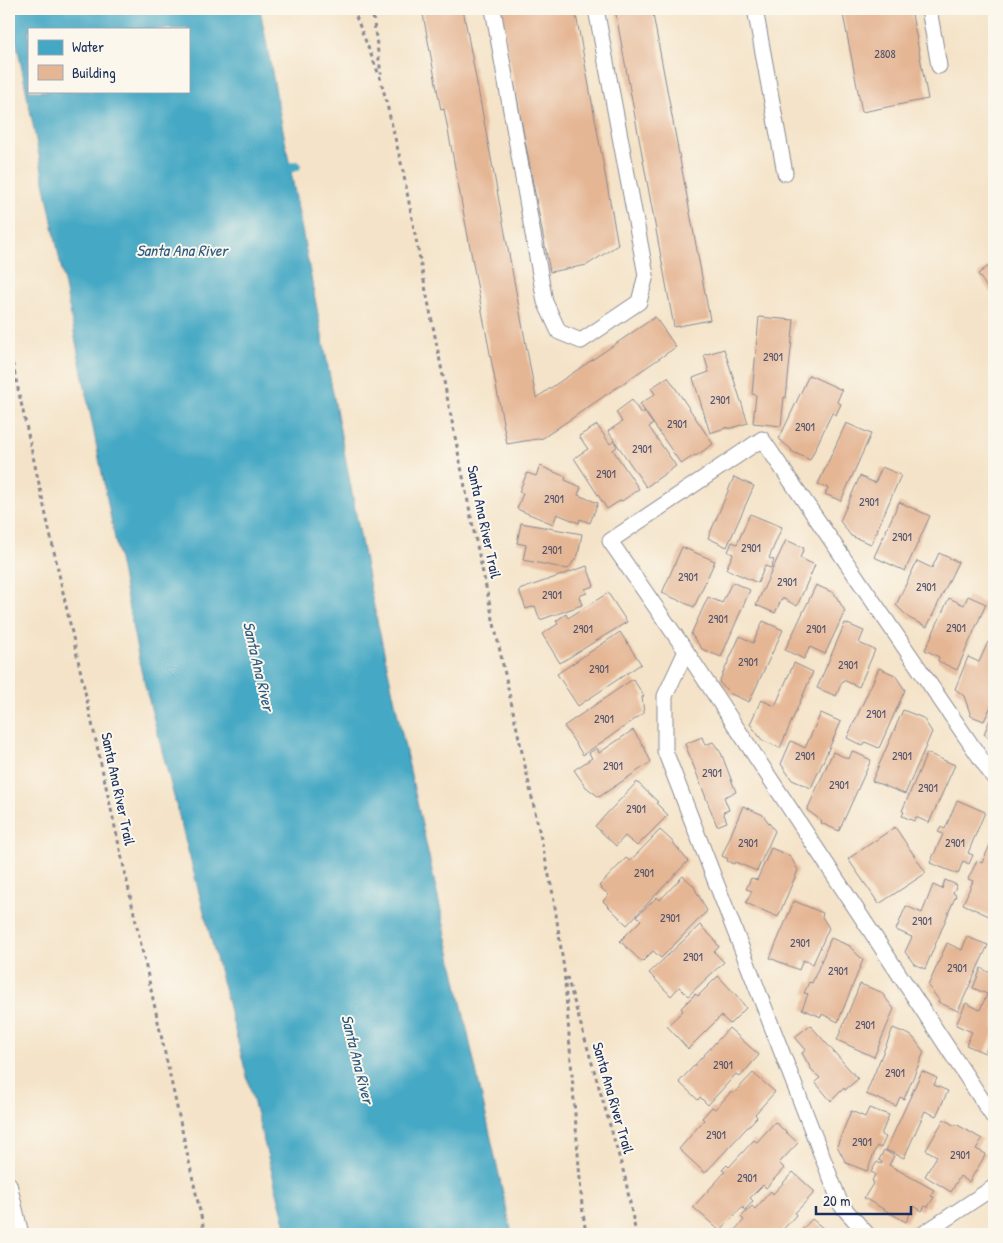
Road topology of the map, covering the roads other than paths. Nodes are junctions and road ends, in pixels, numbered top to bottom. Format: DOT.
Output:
graph roads {
  1 [pos="492,9"];
  2 [pos="596,9"];
  3 [pos="755,9"];
  4 [pos="929,9"];
  5 [pos="939,66"];
  6 [pos="785,173"];
  7 [pos="686,650"];
  8 [pos="994,778"];
  9 [pos="994,1118"];
  10 [pos="9,1184"];
  11 [pos="994,1187"];
  12 [pos="21,1234"];
  13 [pos="867,1234"];
  14 [pos="923,1234"];
  1 -- 2 [label="lane"];
  3 -- 6 [label="lane"];
  4 -- 5 [label="lane"];
  7 -- 8 [label="lane"];
  7 -- 9 [label="lane"];
  7 -- 13 [label="lane"];
  10 -- 12 [label="lane"];
  11 -- 14 [label="lane"];
}
